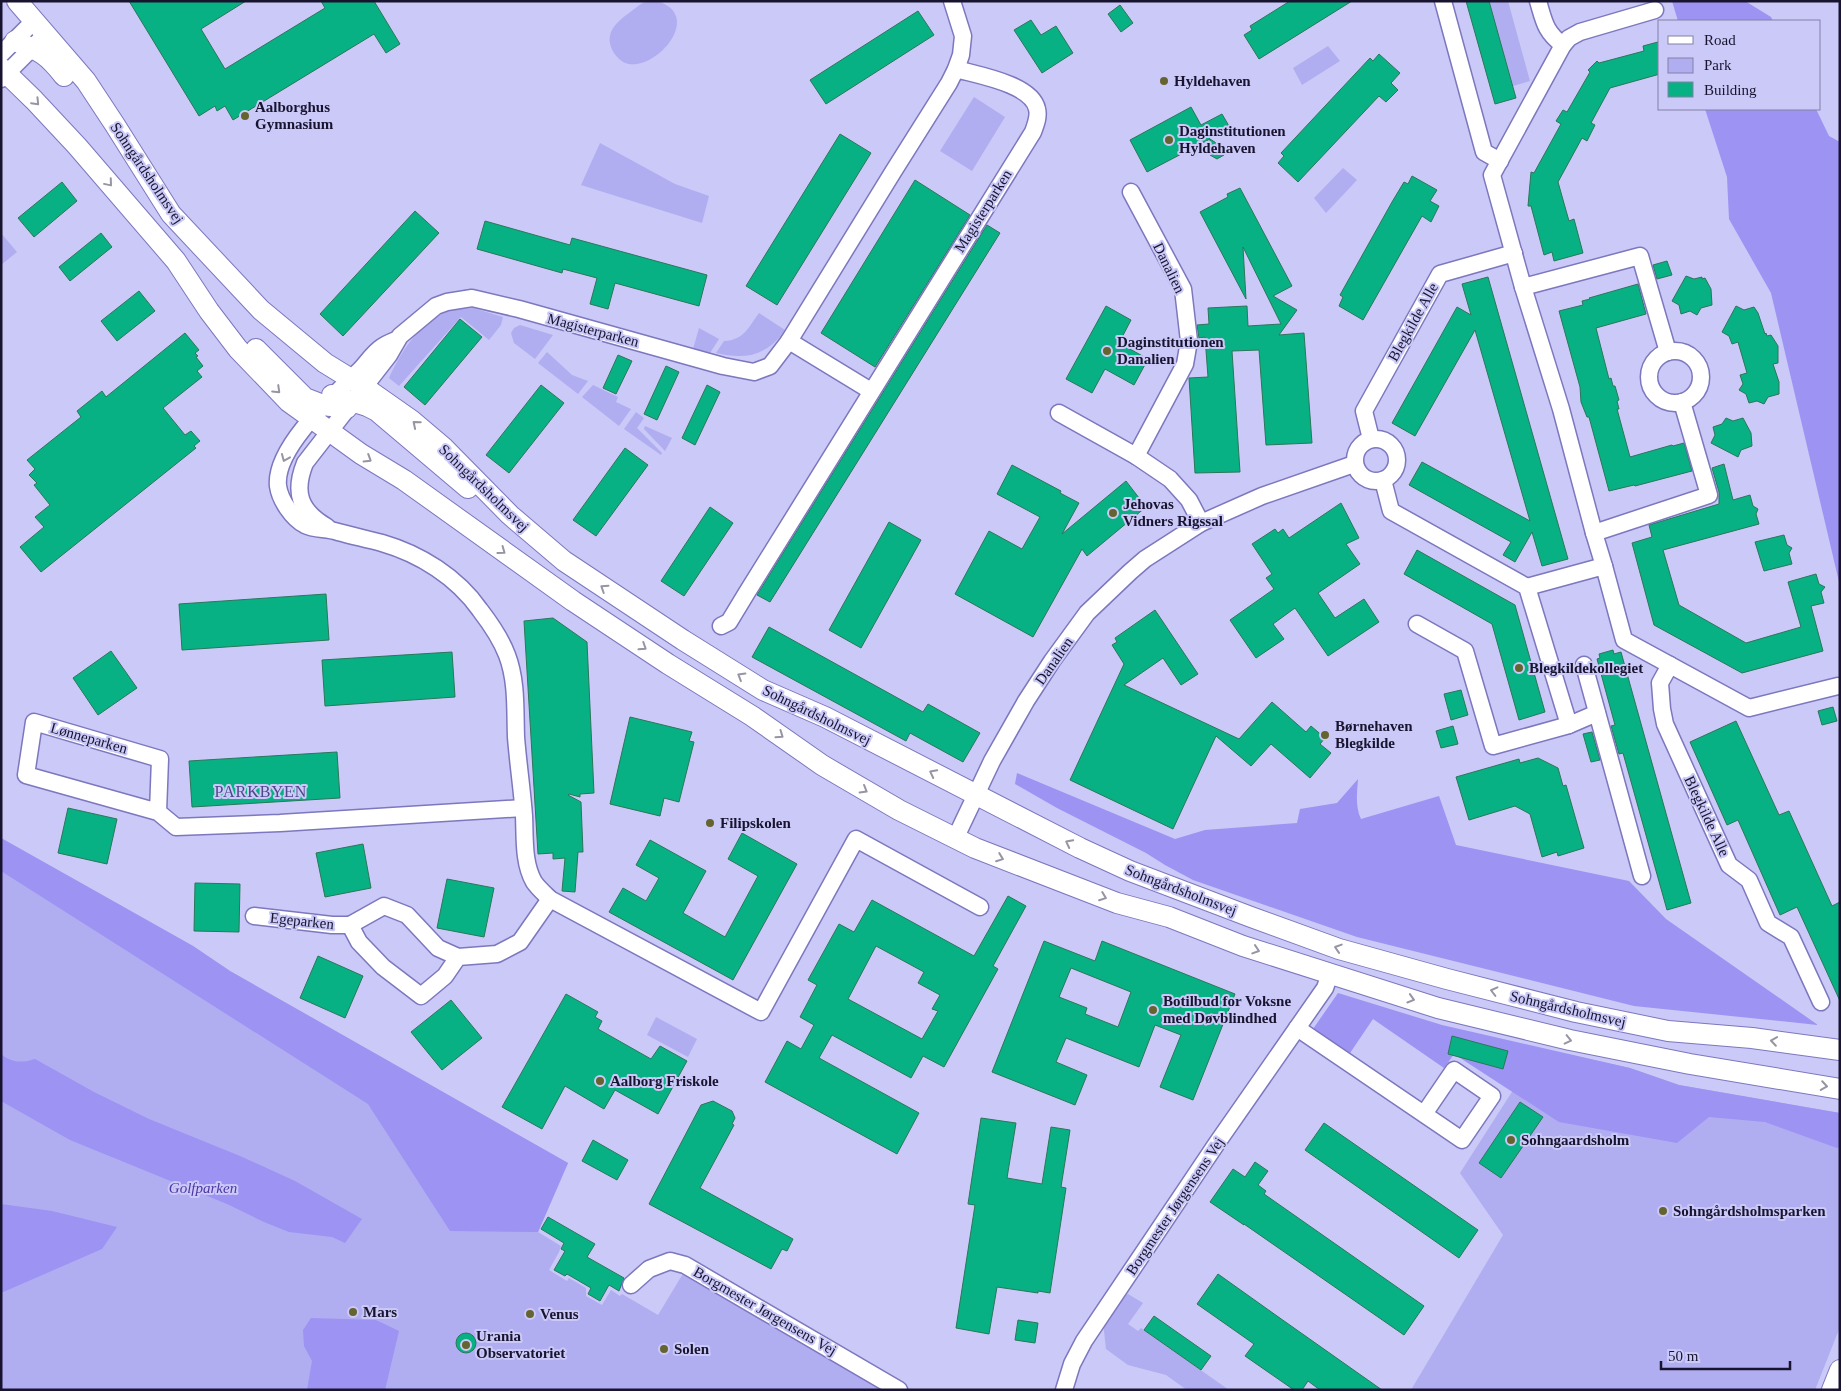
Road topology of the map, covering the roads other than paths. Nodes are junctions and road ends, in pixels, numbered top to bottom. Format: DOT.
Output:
graph roads {
  1 [pos="17,1"];
  2 [pos="952,1"];
  3 [pos="1443,1"];
  4 [pos="1538,1"];
  5 [pos="1655,10"];
  6 [pos="20,43"];
  7 [pos="1563,45"];
  8 [pos="956,69"];
  9 [pos="3,74"];
  10 [pos="1500,160"];
  11 [pos="1130,192"];
  12 [pos="1514,253"];
  13 [pos="1524,286"];
  14 [pos="789,341"];
  15 [pos="1668,352"];
  16 [pos="871,391"];
  17 [pos="340,399"];
  18 [pos="1682,402"];
  19 [pos="1059,413"];
  20 [pos="329,431"];
  21 [pos="1371,439"];
  22 [pos="1136,456"];
  23 [pos="1354,464"];
  24 [pos="1383,480"];
  25 [pos="1201,523"];
  26 [pos="331,530"];
  27 [pos="1594,532"];
  28 [pos="1604,566"];
  29 [pos="1527,587"];
  30 [pos="1417,624"];
  31 [pos="721,626"];
  32 [pos="1584,664"];
  33 [pos="1670,665"];
  34 [pos="1838,686"];
  35 [pos="1597,714"];
  36 [pos="1570,724"];
  37 [pos="976,795"];
  38 [pos="523,808"];
  39 [pos="158,812"];
  40 [pos="955,839"];
  41 [pos="1642,876"];
  42 [pos="550,899"];
  43 [pos="980,907"];
  44 [pos="254,916"];
  45 [pos="350,925"];
  46 [pos="458,957"];
  47 [pos="1330,974"];
  48 [pos="1821,1002"];
  49 [pos="1297,1028"];
  50 [pos="1840,1050"];
  51 [pos="1840,1089"];
  52 [pos="1424,1114"];
  53 [pos="631,1285"];
  54 [pos="1840,1370"];
  55 [pos="900,1390"];
  56 [pos="1064,1390"];
  57 [pos="1832,1390"];
  1 -- 6 [label="street, Sohngårdsholmsvej"];
  2 -- 8 [label="street, Magisterparken"];
  3 -- 10 [label="street"];
  4 -- 7 [label="street"];
  5 -- 7 [label="street"];
  6 -- 9 [label="street"];
  6 -- 17 [label="street, Sohngårdsholmsvej"];
  7 -- 10 [label="street"];
  8 -- 14 [label="street, Magisterparken"];
  8 -- 16 [label="street, Magisterparken"];
  9 -- 17 [label="street, Sohngårdsholmsvej, one-way"];
  10 -- 12 [label="street"];
  11 -- 22 [label="street, Danalien"];
  12 -- 13 [label="street"];
  12 -- 21 [label="street, Blegkilde Alle"];
  13 -- 15 [label="street"];
  13 -- 27 [label="street"];
  14 -- 16 [label="street"];
  14 -- 17 [label="street, Magisterparken"];
  15 -- 18 [label="street"];
  15 -- 18 [label="street"];
  16 -- 31 [label="street, Magisterparken"];
  17 -- 20 [label="street, Sohngårdsholmsvej"];
  17 -- 20 [label="street"];
  17 -- 26 [label="street, one-way"];
  37 -- 17 [label="street, Sohngårdsholmsvej, one-way"];
  18 -- 27 [label="street"];
  19 -- 22 [label="street"];
  20 -- 26 [label="street"];
  20 -- 40 [label="street, Sohngårdsholmsvej, one-way"];
  21 -- 23 [label="street"];
  21 -- 24 [label="street"];
  22 -- 25 [label="street"];
  23 -- 24 [label="street"];
  23 -- 25 [label="street, Danalien"];
  24 -- 29 [label="street"];
  25 -- 37 [label="street, Danalien"];
  26 -- 38 [label="street"];
  27 -- 28 [label="street"];
  28 -- 29 [label="street"];
  28 -- 33 [label="street"];
  29 -- 36 [label="street"];
  30 -- 36 [label="street"];
  32 -- 35 [label="street"];
  33 -- 34 [label="street"];
  33 -- 48 [label="street, Blegkilde Alle"];
  35 -- 36 [label="street"];
  35 -- 41 [label="street"];
  37 -- 40 [label="street, Danalien"];
  50 -- 37 [label="street, Sohngårdsholmsvej, one-way"];
  38 -- 39 [label="street, Lønneparken"];
  38 -- 42 [label="street"];
  39 -- 39 [label="street, Lønneparken"];
  40 -- 47 [label="street, Sohngårdsholmsvej, one-way"];
  42 -- 43 [label="street"];
  42 -- 46 [label="street"];
  44 -- 45 [label="street, Egeparken"];
  45 -- 46 [label="street, Egeparken"];
  45 -- 46 [label="street, Egeparken"];
  47 -- 49 [label="street, Borgmester Jørgensens Vej"];
  47 -- 51 [label="street, Sohngårdsholmsvej, one-way"];
  49 -- 52 [label="street"];
  49 -- 56 [label="street, Borgmester Jørgensens Vej"];
  53 -- 55 [label="street, Borgmester Jørgensens Vej"];
  54 -- 57 [label="street"];
}
